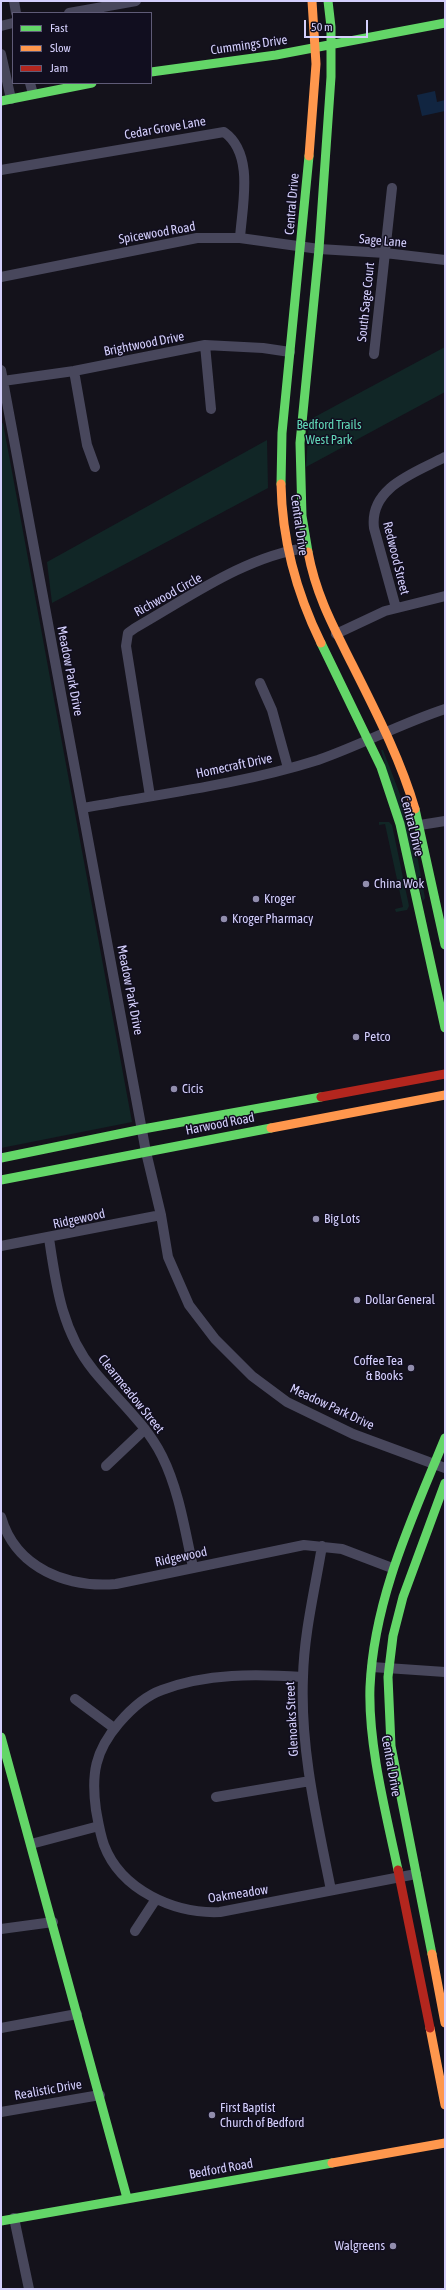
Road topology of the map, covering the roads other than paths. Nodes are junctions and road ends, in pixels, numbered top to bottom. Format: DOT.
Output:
graph roads {
  1 [pos="14,1"];
  2 [pos="136,1"];
  3 [pos="312,1"];
  4 [pos="328,1"];
  5 [pos="16,12"];
  6 [pos="74,12"];
  7 [pos="12,23"];
  8 [pos="445,23"];
  9 [pos="1,26"];
  10 [pos="331,45"];
  11 [pos="316,48"];
  12 [pos="1,54"];
  13 [pos="152,72"];
  14 [pos="30,84"];
  15 [pos="87,84"];
  16 [pos="33,94"];
  17 [pos="6,100"];
  18 [pos="1,170"];
  19 [pos="392,188"];
  20 [pos="240,238"];
  21 [pos="301,246"];
  22 [pos="319,249"];
  23 [pos="385,253"];
  24 [pos="445,260"];
  25 [pos="1,277"];
  26 [pos="205,345"];
  27 [pos="290,352"];
  28 [pos="374,354"];
  29 [pos="1,370"];
  30 [pos="74,371"];
  31 [pos="3,381"];
  32 [pos="211,409"];
  33 [pos="445,457"];
  34 [pos="95,467"];
  35 [pos="306,548"];
  36 [pos="288,550"];
  37 [pos="445,596"];
  38 [pos="396,608"];
  39 [pos="336,634"];
  40 [pos="260,683"];
  41 [pos="445,709"];
  42 [pos="386,733"];
  43 [pos="368,741"];
  44 [pos="288,768"];
  45 [pos="150,796"];
  46 [pos="83,808"];
  47 [pos="445,821"];
  48 [pos="420,825"];
  49 [pos="444,932"];
  50 [pos="424,936"];
  51 [pos="445,945"];
  52 [pos="445,1028"];
  53 [pos="445,1074"];
  54 [pos="445,1095"];
  55 [pos="295,1112"];
  56 [pos="143,1130"];
  57 [pos="146,1152"];
  58 [pos="1,1158"];
  59 [pos="1,1180"];
  60 [pos="161,1215"];
  61 [pos="49,1238"];
  62 [pos="1,1246"];
  63 [pos="144,1429"];
  64 [pos="445,1438"];
  65 [pos="435,1463"];
  66 [pos="106,1466"];
  67 [pos="445,1468"];
  68 [pos="445,1483"];
  69 [pos="1,1517"];
  70 [pos="322,1546"];
  71 [pos="193,1568"];
  72 [pos="392,1568"];
  73 [pos="372,1667"];
  74 [pos="388,1668"];
  75 [pos="445,1672"];
  76 [pos="303,1677"];
  77 [pos="75,1699"];
  78 [pos="114,1728"];
  79 [pos="1,1737"];
  80 [pos="310,1781"];
  81 [pos="216,1797"];
  82 [pos="99,1826"];
  83 [pos="31,1844"];
  84 [pos="416,1874"];
  85 [pos="400,1877"];
  86 [pos="331,1890"];
  87 [pos="156,1899"];
  88 [pos="53,1922"];
  89 [pos="1,1929"];
  90 [pos="135,1931"];
  91 [pos="77,2014"];
  92 [pos="445,2023"];
  93 [pos="1,2028"];
  94 [pos="100,2095"];
  95 [pos="445,2105"];
  96 [pos="1,2112"];
  97 [pos="445,2143"];
  98 [pos="127,2198"];
  99 [pos="14,2218"];
  100 [pos="1,2221"];
  101 [pos="29,2289"];
  1 -- 5 [label="street"];
  2 -- 6 [label="street"];
  3 -- 11 [label="main road, Central Drive"];
  4 -- 10 [label="main road, Central Drive"];
  7 -- 9 [label="street"];
  8 -- 10 [label="main road, Cummings Drive"];
  10 -- 11 [label="main road, Cummings Drive"];
  10 -- 22 [label="main road, Central Drive"];
  11 -- 13 [label="main road, Cummings Drive"];
  11 -- 21 [label="main road, Central Drive"];
  12 -- 17 [label="street"];
  14 -- 16 [label="street"];
  15 -- 16 [label="main road"];
  16 -- 17 [label="main road"];
  18 -- 20 [label="street, Cedar Grove Lane"];
  19 -- 23 [label="street, South Sage Court"];
  20 -- 21 [label="street, Spicewood Road"];
  20 -- 25 [label="street, Spicewood Road"];
  21 -- 22 [label="street, Spicewood Road"];
  21 -- 27 [label="main road, Central Drive"];
  22 -- 23 [label="street, Sage Lane"];
  22 -- 35 [label="main road, Central Drive"];
  23 -- 24 [label="street, Sage Lane"];
  23 -- 28 [label="street, South Sage Court"];
  26 -- 27 [label="street, Brightwood Drive"];
  26 -- 30 [label="street, Brightwood Drive"];
  26 -- 32 [label="street"];
  27 -- 36 [label="main road, Central Drive"];
  29 -- 31 [label="street, Meadow Park Drive"];
  30 -- 31 [label="street, Brightwood Drive"];
  30 -- 34 [label="street"];
  31 -- 46 [label="street, Meadow Park Drive"];
  33 -- 38 [label="street, Redwood Street"];
  35 -- 36 [label="street, Richwood Circle"];
  35 -- 39 [label="main road, Central Drive"];
  36 -- 43 [label="main road, Central Drive"];
  36 -- 45 [label="street, Richwood Circle"];
  37 -- 38 [label="street"];
  38 -- 39 [label="street"];
  39 -- 42 [label="main road, Central Drive"];
  40 -- 44 [label="street"];
  41 -- 42 [label="street, Homecraft Drive"];
  42 -- 43 [label="street, Homecraft Drive"];
  42 -- 48 [label="main road, Central Drive"];
  43 -- 44 [label="street, Homecraft Drive"];
  43 -- 50 [label="main road, Central Drive"];
  44 -- 45 [label="street, Homecraft Drive"];
  45 -- 46 [label="street, Homecraft Drive"];
  46 -- 56 [label="street, Meadow Park Drive"];
  47 -- 48 [label="street"];
  48 -- 49 [label="main road, Central Drive"];
  49 -- 50 [label="street"];
  49 -- 51 [label="main road, Central Drive"];
  50 -- 52 [label="main road, Central Drive"];
  53 -- 55 [label="main road, Harwood Road"];
  54 -- 55 [label="main road, Harwood Road"];
  55 -- 56 [label="main road, Harwood Road"];
  55 -- 57 [label="main road, Harwood Road"];
  56 -- 57 [label="street, Meadow Park Drive"];
  56 -- 58 [label="main road, Harwood Road"];
  57 -- 59 [label="main road, Harwood Road"];
  57 -- 60 [label="street, Meadow Park Drive"];
  60 -- 61 [label="street, Ridgewood"];
  60 -- 65 [label="street, Meadow Park Drive"];
  61 -- 62 [label="street, Ridgewood"];
  61 -- 63 [label="street, Clearmeadow Street"];
  63 -- 66 [label="street"];
  63 -- 71 [label="street, Clearmeadow Street"];
  64 -- 65 [label="main road, Central Drive"];
  65 -- 67 [label="street, Meadow Park Drive"];
  65 -- 72 [label="main road, Central Drive"];
  68 -- 74 [label="main road, Central Drive"];
  69 -- 71 [label="street, Ridgewood"];
  70 -- 71 [label="street, Ridgewood"];
  70 -- 72 [label="street, Ridgewood"];
  70 -- 76 [label="street, Glenoaks Street"];
  72 -- 73 [label="main road, Central Drive"];
  73 -- 74 [label="street"];
  73 -- 85 [label="main road, Central Drive"];
  74 -- 75 [label="street"];
  74 -- 84 [label="main road, Central Drive"];
  76 -- 78 [label="street, Oakmeadow"];
  76 -- 80 [label="street, Glenoaks Street"];
  77 -- 78 [label="street"];
  78 -- 82 [label="street, Oakmeadow"];
  79 -- 83 [label="main road"];
  80 -- 81 [label="street"];
  80 -- 86 [label="street, Glenoaks Street"];
  82 -- 83 [label="street"];
  82 -- 87 [label="street, Oakmeadow"];
  83 -- 88 [label="main road"];
  84 -- 85 [label="street, Oakmeadow"];
  84 -- 92 [label="main road, Central Drive"];
  85 -- 86 [label="street, Oakmeadow"];
  85 -- 95 [label="main road, Central Drive"];
  86 -- 87 [label="street, Oakmeadow"];
  87 -- 90 [label="street"];
  88 -- 89 [label="street"];
  88 -- 91 [label="main road"];
  91 -- 93 [label="street"];
  91 -- 94 [label="main road"];
  94 -- 96 [label="street, Realistic Drive"];
  94 -- 98 [label="main road"];
  97 -- 98 [label="main road, Bedford Road"];
  98 -- 99 [label="main road, Bedford Road"];
  99 -- 100 [label="main road, Bedford Road"];
  99 -- 101 [label="street"];
}
